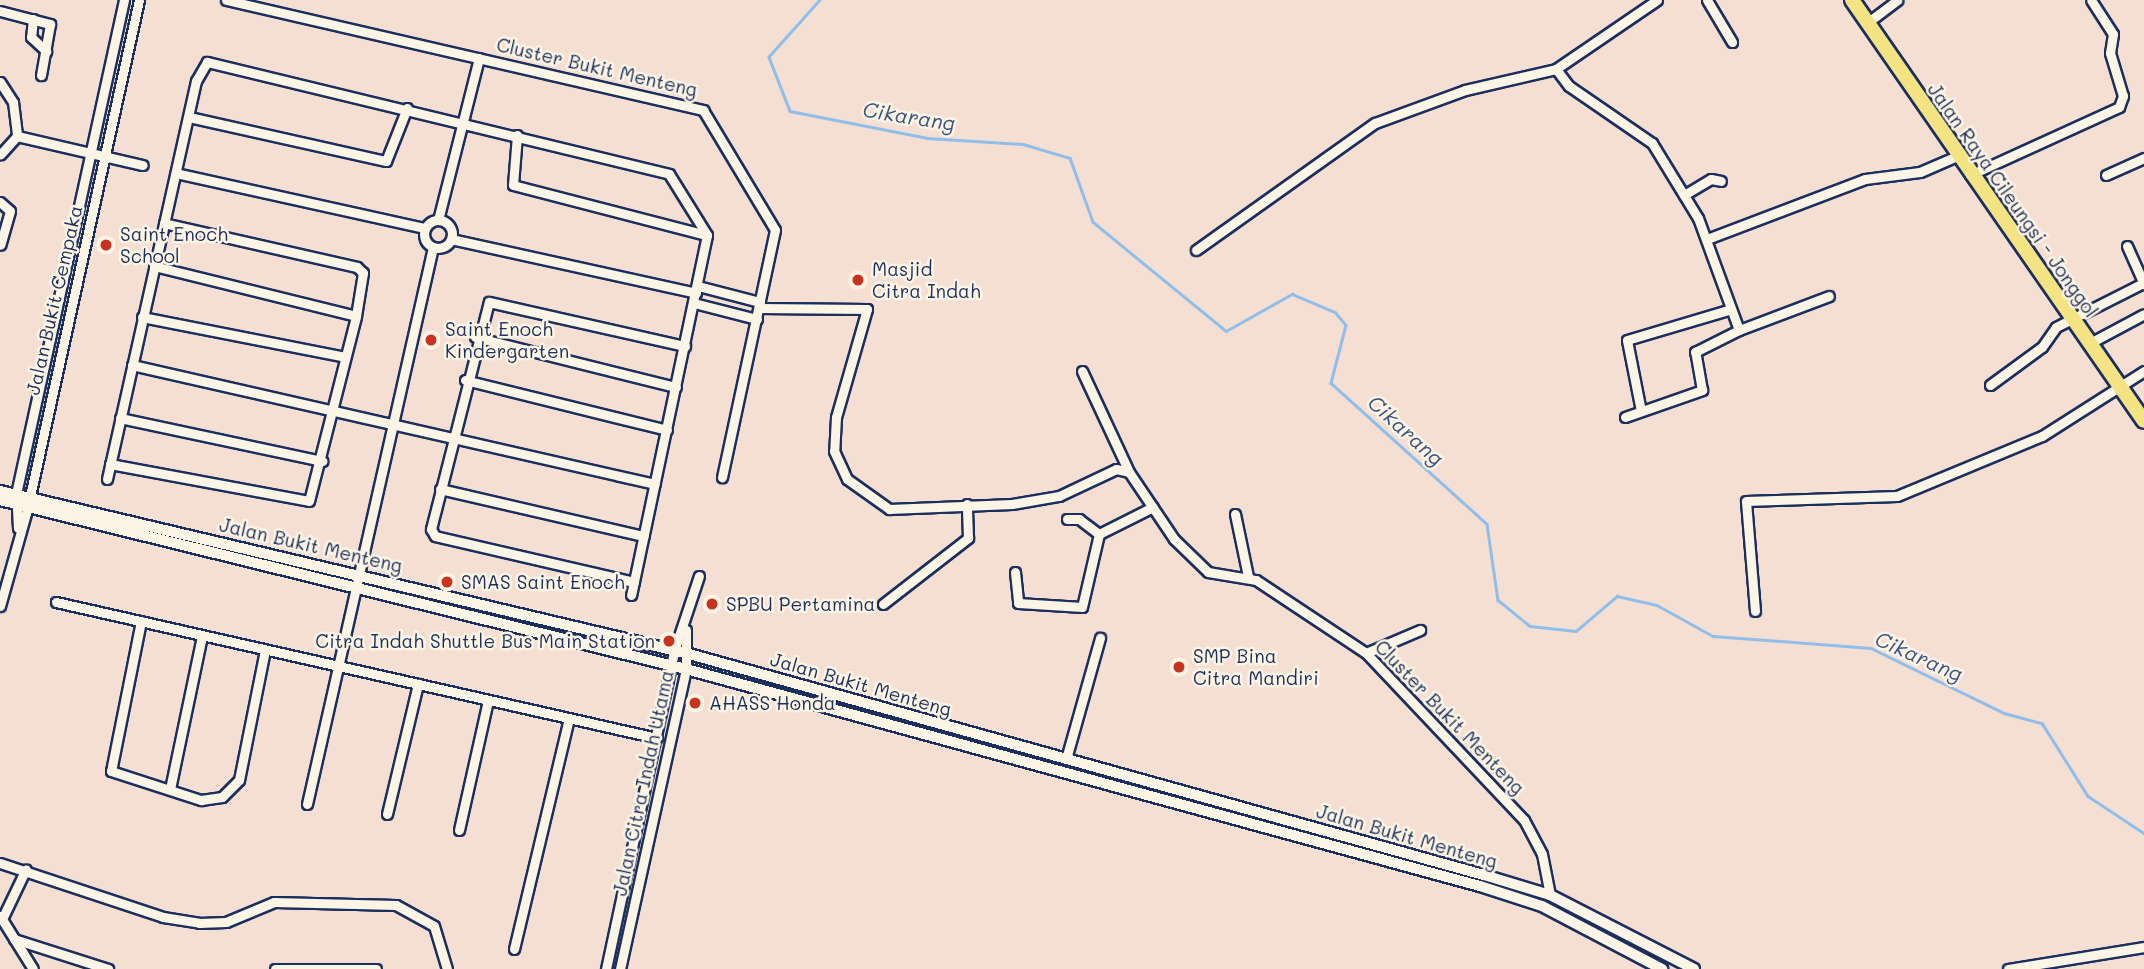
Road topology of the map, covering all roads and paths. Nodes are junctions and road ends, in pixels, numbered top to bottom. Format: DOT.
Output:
graph roads {
  1 [pos="124,0"];
  2 [pos="139,0"];
  3 [pos="226,0"];
  4 [pos="1657,0"];
  5 [pos="1707,0"];
  6 [pos="1852,0"];
  7 [pos="1897,0"];
  8 [pos="2091,0"];
  9 [pos="0,11"];
  10 [pos="33,19"];
  11 [pos="1867,23"];
  12 [pos="1732,42"];
  13 [pos="46,51"];
  14 [pos="479,58"];
  15 [pos="1556,69"];
  16 [pos="41,75"];
  17 [pos="0,82"];
  18 [pos="407,108"];
  19 [pos="189,117"];
  20 [pos="465,121"];
  21 [pos="517,135"];
  22 [pos="17,136"];
  23 [pos="0,155"];
  24 [pos="1957,156"];
  25 [pos="88,157"];
  26 [pos="2144,158"];
  27 [pos="104,159"];
  28 [pos="143,165"];
  29 [pos="176,173"];
  30 [pos="1970,175"];
  31 [pos="2106,175"];
  32 [pos="1721,181"];
  33 [pos="1684,195"];
  34 [pos="0,202"];
  35 [pos="438,220"];
  36 [pos="164,223"];
  37 [pos="425,228"];
  38 [pos="707,235"];
  39 [pos="451,239"];
  40 [pos="1707,240"];
  41 [pos="0,245"];
  42 [pos="2127,246"];
  43 [pos="433,247"];
  44 [pos="1196,250"];
  45 [pos="154,266"];
  46 [pos="64,278"];
  47 [pos="75,280"];
  48 [pos="2144,284"];
  49 [pos="696,294"];
  50 [pos="1829,296"];
  51 [pos="760,305"];
  52 [pos="1728,310"];
  53 [pos="356,316"];
  54 [pos="142,317"];
  55 [pos="2143,317"];
  56 [pos="757,319"];
  57 [pos="2072,319"];
  58 [pos="1739,330"];
  59 [pos="475,337"];
  60 [pos="2090,344"];
  61 [pos="685,346"];
  62 [pos="345,357"];
  63 [pos="132,365"];
  64 [pos="42,370"];
  65 [pos="1082,371"];
  66 [pos="2144,371"];
  67 [pos="54,372"];
  68 [pos="465,380"];
  69 [pos="1990,385"];
  70 [pos="676,387"];
  71 [pos="2120,388"];
  72 [pos="334,410"];
  73 [pos="1641,411"];
  74 [pos="1625,417"];
  75 [pos="120,418"];
  76 [pos="2144,421"];
  77 [pos="392,425"];
  78 [pos="667,430"];
  79 [pos="452,440"];
  80 [pos="322,461"];
  81 [pos="110,464"];
  82 [pos="1129,472"];
  83 [pos="722,477"];
  84 [pos="107,479"];
  85 [pos="655,484"];
  86 [pos="440,489"];
  87 [pos="0,491"];
  88 [pos="16,494"];
  89 [pos="30,497"];
  90 [pos="0,500"];
  91 [pos="967,504"];
  92 [pos="15,507"];
  93 [pos="1153,507"];
  94 [pos="27,510"];
  95 [pos="1235,514"];
  96 [pos="1067,519"];
  97 [pos="18,528"];
  98 [pos="1099,534"];
  99 [pos="644,536"];
  100 [pos="1015,572"];
  101 [pos="358,574"];
  102 [pos="699,576"];
  103 [pos="1248,576"];
  104 [pos="634,582"];
  105 [pos="355,589"];
  106 [pos="631,595"];
  107 [pos="56,602"];
  108 [pos="883,604"];
  109 [pos="0,606"];
  110 [pos="1755,611"];
  111 [pos="141,621"];
  112 [pos="685,628"];
  113 [pos="1420,630"];
  114 [pos="202,636"];
  115 [pos="1100,638"];
  116 [pos="265,650"];
  117 [pos="674,651"];
  118 [pos="1366,653"];
  119 [pos="689,654"];
  120 [pos="671,665"];
  121 [pos="339,666"];
  122 [pos="686,669"];
  123 [pos="418,684"];
  124 [pos="488,700"];
  125 [pos="569,719"];
  126 [pos="657,738"];
  127 [pos="1066,759"];
  128 [pos="170,789"];
  129 [pos="307,804"];
  130 [pos="387,814"];
  131 [pos="459,830"];
  132 [pos="0,863"];
  133 [pos="26,869"];
  134 [pos="1550,895"];
  135 [pos="1,918"];
  136 [pos="4,932"];
  137 [pos="14,939"];
  138 [pos="2144,947"];
  139 [pos="514,949"];
  140 [pos="330,967"];
  141 [pos="33,969"];
  142 [pos="108,969"];
  143 [pos="275,969"];
  144 [pos="376,969"];
  145 [pos="447,969"];
  146 [pos="606,969"];
  147 [pos="620,969"];
  148 [pos="1662,969"];
  149 [pos="1694,969"];
  150 [pos="2008,969"];
  1 -- 25 [label="street"];
  2 -- 27 [label="street, Jalan Bukit Cempaka"];
  3 -- 14 [label="street, Cluster Bukit Menteng"];
  4 -- 15 [label="street"];
  5 -- 12 [label="street"];
  6 -- 11 [label="main road, Jalan Raya Cileungsi - Jonggol"];
  7 -- 11 [label="street"];
  8 -- 30 [label="street"];
  9 -- 10 [label="street"];
  10 -- 13 [label="street"];
  10 -- 13 [label="street"];
  11 -- 24 [label="main road, Jalan Raya Cileungsi - Jonggol"];
  13 -- 16 [label="street"];
  14 -- 20 [label="street, Cluster Bukit Menteng"];
  14 -- 51 [label="street, Cluster Bukit Menteng"];
  15 -- 33 [label="street"];
  15 -- 44 [label="street"];
  17 -- 22 [label="street"];
  18 -- 19 [label="street"];
  18 -- 19 [label="street"];
  18 -- 20 [label="street"];
  19 -- 29 [label="street"];
  20 -- 21 [label="street"];
  20 -- 35 [label="street, Cluster Bukit Menteng"];
  21 -- 38 [label="street"];
  21 -- 38 [label="street"];
  22 -- 23 [label="street"];
  22 -- 25 [label="street"];
  24 -- 30 [label="main road, Jalan Raya Cileungsi - Jonggol"];
  24 -- 40 [label="street"];
  25 -- 27 [label="street"];
  25 -- 46 [label="street"];
  26 -- 31 [label="street"];
  27 -- 28 [label="street"];
  27 -- 47 [label="street, Jalan Bukit Cempaka"];
  29 -- 36 [label="street"];
  29 -- 37 [label="street"];
  30 -- 57 [label="main road, Jalan Raya Cileungsi - Jonggol"];
  32 -- 33 [label="street"];
  33 -- 40 [label="street"];
  34 -- 41 [label="street"];
  35 -- 37 [label="street"];
  35 -- 39 [label="street"];
  36 -- 45 [label="street"];
  36 -- 53 [label="street"];
  37 -- 43 [label="street"];
  38 -- 49 [label="street"];
  39 -- 43 [label="street"];
  39 -- 49 [label="street"];
  40 -- 52 [label="street"];
  42 -- 48 [label="street"];
  43 -- 77 [label="street"];
  45 -- 53 [label="street"];
  45 -- 54 [label="street"];
  46 -- 47 [label="street"];
  46 -- 64 [label="street"];
  47 -- 67 [label="street, Jalan Bukit Cempaka"];
  48 -- 57 [label="street"];
  49 -- 51 [label="street"];
  49 -- 56 [label="street"];
  49 -- 61 [label="street"];
  50 -- 58 [label="street"];
  51 -- 56 [label="street, Cluster Bukit Menteng"];
  51 -- 91 [label="street"];
  52 -- 58 [label="street"];
  52 -- 73 [label="street"];
  53 -- 62 [label="street"];
  54 -- 62 [label="street"];
  54 -- 63 [label="street"];
  55 -- 60 [label="street"];
  56 -- 83 [label="street, Cluster Bukit Menteng"];
  57 -- 60 [label="main road, Jalan Raya Cileungsi - Jonggol"];
  57 -- 69 [label="street"];
  58 -- 73 [label="street"];
  59 -- 61 [label="street"];
  59 -- 68 [label="street"];
  59 -- 70 [label="street"];
  60 -- 71 [label="main road, Jalan Raya Cileungsi - Jonggol"];
  61 -- 70 [label="street"];
  62 -- 72 [label="street"];
  63 -- 72 [label="street"];
  63 -- 75 [label="street"];
  64 -- 67 [label="street"];
  64 -- 88 [label="street"];
  65 -- 82 [label="street"];
  66 -- 71 [label="street"];
  67 -- 89 [label="street, Jalan Bukit Cempaka"];
  68 -- 78 [label="street"];
  68 -- 79 [label="street"];
  70 -- 78 [label="street"];
  71 -- 76 [label="main road, Jalan Raya Cileungsi - Jonggol"];
  71 -- 110 [label="street"];
  72 -- 77 [label="street"];
  72 -- 80 [label="street"];
  73 -- 74 [label="street"];
  75 -- 80 [label="street"];
  75 -- 81 [label="street"];
  77 -- 79 [label="street"];
  77 -- 101 [label="street"];
  78 -- 85 [label="street"];
  79 -- 85 [label="street"];
  79 -- 86 [label="street"];
  80 -- 81 [label="street"];
  81 -- 84 [label="street"];
  82 -- 91 [label="street"];
  82 -- 93 [label="street"];
  85 -- 99 [label="street"];
  86 -- 99 [label="street"];
  86 -- 104 [label="street"];
  87 -- 88 [label="street, Jalan Bukit Menteng"];
  88 -- 89 [label="street, Jalan Bukit Menteng"];
  88 -- 92 [label="street"];
  89 -- 94 [label="street, Jalan Bukit Cempaka"];
  89 -- 101 [label="street, Jalan Bukit Menteng"];
  90 -- 92 [label="street, Jalan Bukit Menteng"];
  91 -- 108 [label="street"];
  92 -- 94 [label="street, Jalan Bukit Menteng"];
  92 -- 97 [label="street"];
  93 -- 98 [label="street"];
  93 -- 103 [label="street"];
  94 -- 97 [label="street, Jalan Bukit Cempaka"];
  94 -- 105 [label="street, Jalan Bukit Menteng"];
  95 -- 103 [label="street"];
  96 -- 98 [label="street"];
  97 -- 109 [label="street, Jalan Bukit Cempaka"];
  98 -- 100 [label="street"];
  99 -- 104 [label="street"];
  101 -- 105 [label="street"];
  101 -- 117 [label="street, Jalan Bukit Menteng"];
  102 -- 112 [label="street"];
  103 -- 118 [label="street, Cluster Bukit Menteng"];
  104 -- 106 [label="street"];
  105 -- 120 [label="street, Jalan Bukit Menteng"];
  105 -- 121 [label="street"];
  107 -- 111 [label="street"];
  111 -- 114 [label="street"];
  111 -- 128 [label="street"];
  112 -- 117 [label="street, Jalan Citra Indah Utama"];
  112 -- 119 [label="street, Jalan Citra Indah Utama"];
  113 -- 118 [label="street"];
  114 -- 116 [label="street"];
  114 -- 128 [label="street"];
  115 -- 127 [label="street"];
  116 -- 121 [label="street"];
  116 -- 128 [label="street"];
  117 -- 119 [label="street, Jalan Bukit Menteng"];
  117 -- 120 [label="street, Jalan Citra Indah Utama"];
  118 -- 134 [label="street, Cluster Bukit Menteng"];
  119 -- 122 [label="street, Jalan Citra Indah Utama"];
  119 -- 127 [label="street, Jalan Bukit Menteng"];
  120 -- 122 [label="street, Jalan Bukit Menteng"];
  120 -- 126 [label="street, Jalan Citra Indah Utama"];
  121 -- 123 [label="street"];
  121 -- 129 [label="street"];
  122 -- 147 [label="street, Jalan Citra Indah Utama"];
  122 -- 148 [label="street, Jalan Bukit Menteng"];
  123 -- 124 [label="street"];
  123 -- 130 [label="street"];
  124 -- 125 [label="street"];
  124 -- 131 [label="street"];
  125 -- 126 [label="street"];
  125 -- 139 [label="street"];
  126 -- 146 [label="street, Jalan Citra Indah Utama"];
  127 -- 134 [label="street, Jalan Bukit Menteng"];
  132 -- 133 [label="street"];
  133 -- 135 [label="street"];
  133 -- 145 [label="street"];
  134 -- 149 [label="street, Jalan Bukit Menteng"];
  135 -- 136 [label="street"];
  136 -- 137 [label="street"];
  137 -- 141 [label="street"];
  137 -- 142 [label="street"];
  138 -- 150 [label="street"];
  140 -- 143 [label="street"];
  140 -- 144 [label="street"];
}
